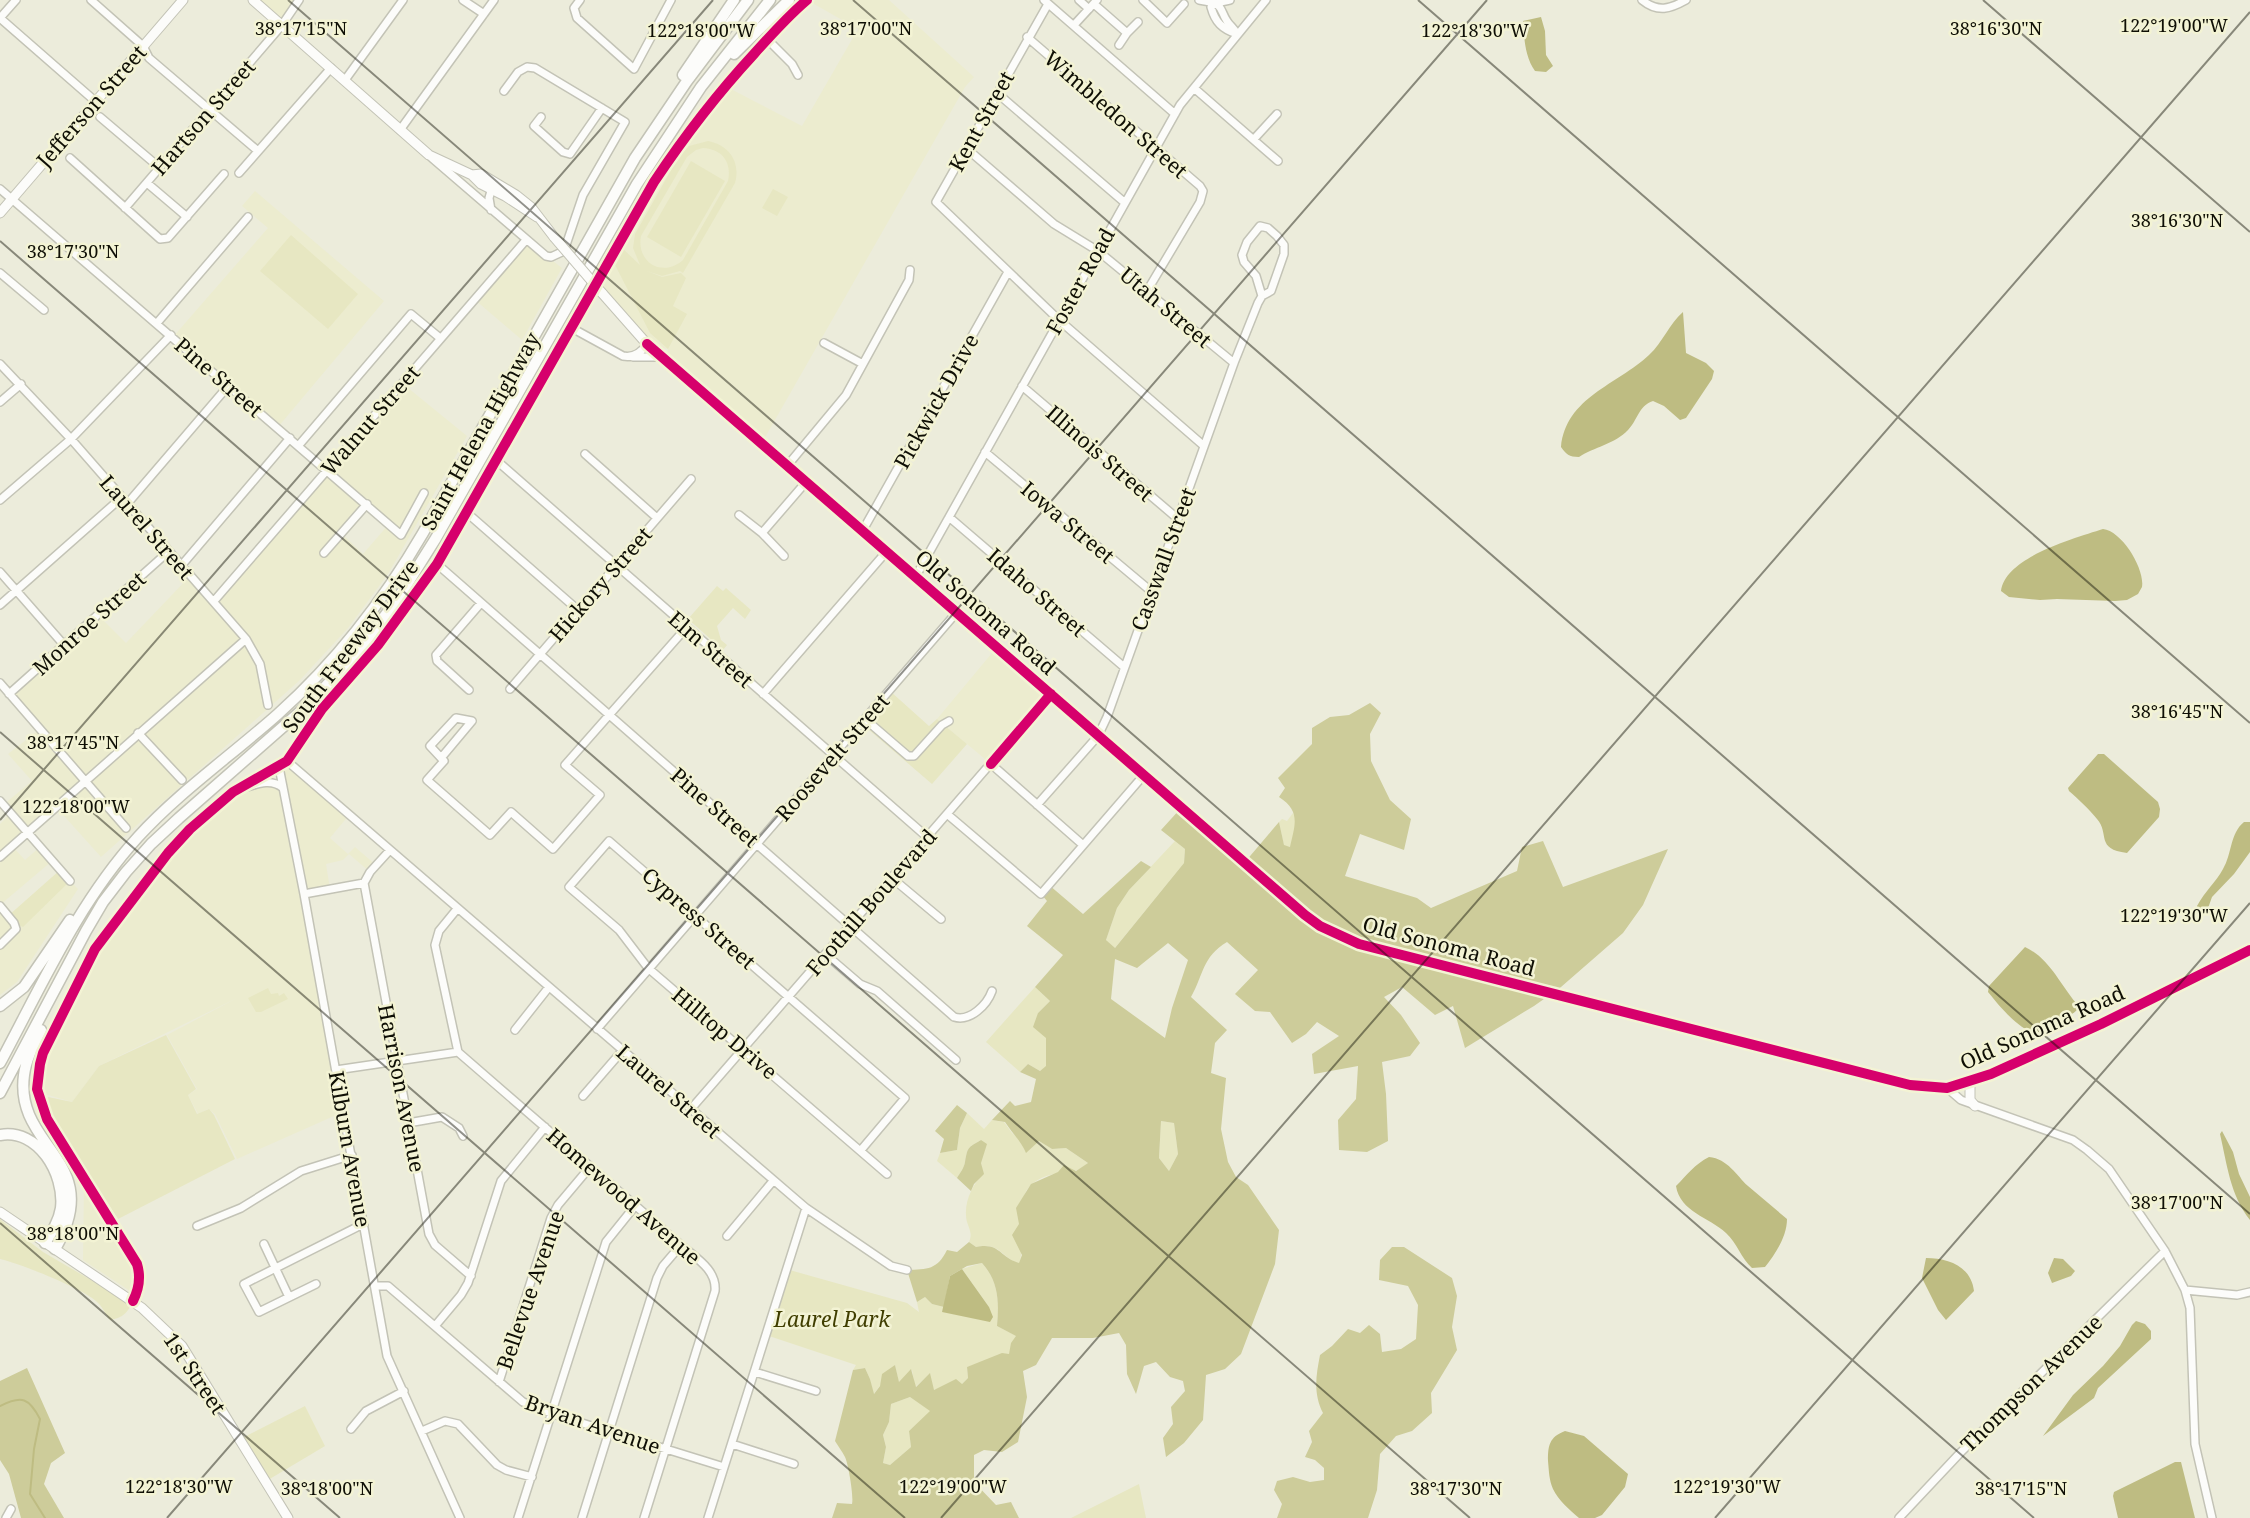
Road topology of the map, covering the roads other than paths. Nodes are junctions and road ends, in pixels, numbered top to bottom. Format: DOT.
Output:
graph roads {
  1 [pos="16,0"];
  2 [pos="91,0"];
  3 [pos="183,0"];
  4 [pos="253,0"];
  5 [pos="299,0"];
  6 [pos="403,0"];
  7 [pos="463,0"];
  8 [pos="494,0"];
  9 [pos="580,0"];
  10 [pos="671,0"];
  11 [pos="734,0"];
  12 [pos="748,0"];
  13 [pos="770,0"];
  14 [pos="789,0"];
  15 [pos="807,0"];
  16 [pos="1079,0"];
  17 [pos="1143,0"];
  18 [pos="1199,0"];
  19 [pos="1230,0"];
  20 [pos="1266,0"];
  21 [pos="1642,0"];
  22 [pos="1686,0"];
  23 [pos="1046,2"];
  24 [pos="1216,3"];
  25 [pos="1094,4"];
  26 [pos="1184,5"];
  27 [pos="484,14"];
  28 [pos="0,18"];
  29 [pos="1138,22"];
  30 [pos="282,25"];
  31 [pos="1074,25"];
  32 [pos="1127,33"];
  33 [pos="1237,34"];
  34 [pos="1027,37"];
  35 [pos="767,39"];
  36 [pos="1119,45"];
  37 [pos="143,46"];
  38 [pos="331,68"];
  39 [pos="798,75"];
  40 [pos="345,80"];
  41 [pos="1194,88"];
  42 [pos="504,91"];
  43 [pos="997,93"];
  44 [pos="694,97"];
  45 [pos="95,102"];
  46 [pos="602,108"];
  47 [pos="209,110"];
  48 [pos="1175,114"];
  49 [pos="1277,114"];
  50 [pos="100,117"];
  51 [pos="541,117"];
  52 [pos="400,130"];
  53 [pos="648,138"];
  54 [pos="1254,139"];
  55 [pos="1154,147"];
  56 [pos="966,149"];
  57 [pos="258,151"];
  58 [pos="429,155"];
  59 [pos="69,158"];
  60 [pos="1278,161"];
  61 [pos="160,168"];
  62 [pos="239,173"];
  63 [pos="224,174"];
  64 [pos="147,183"];
  65 [pos="493,186"];
  66 [pos="0,188"];
  67 [pos="12,199"];
  68 [pos="1124,202"];
  69 [pos="125,208"];
  70 [pos="492,210"];
  71 [pos="0,212"];
  72 [pos="187,217"];
  73 [pos="248,217"];
  74 [pos="526,240"];
  75 [pos="1098,251"];
  76 [pos="910,270"];
  77 [pos="0,272"];
  78 [pos="1009,272"];
  79 [pos="1147,291"];
  80 [pos="1262,296"];
  81 [pos="44,310"];
  82 [pos="1059,320"];
  83 [pos="157,323"];
  84 [pos="570,327"];
  85 [pos="171,335"];
  86 [pos="440,338"];
  87 [pos="824,343"];
  88 [pos="647,344"];
  89 [pos="629,357"];
  90 [pos="662,357"];
  91 [pos="1234,363"];
  92 [pos="0,364"];
  93 [pos="863,364"];
  94 [pos="21,384"];
  95 [pos="229,385"];
  96 [pos="1022,386"];
  97 [pos="0,402"];
  98 [pos="290,438"];
  99 [pos="71,439"];
  100 [pos="299,445"];
  101 [pos="1204,446"];
  102 [pos="985,452"];
  103 [pos="585,454"];
  104 [pos="496,460"];
  105 [pos="787,466"];
  106 [pos="328,470"];
  107 [pos="691,479"];
  108 [pos="806,482"];
  109 [pos="425,493"];
  110 [pos="0,500"];
  111 [pos="124,501"];
  112 [pos="367,504"];
  113 [pos="466,512"];
  114 [pos="739,515"];
  115 [pos="949,517"];
  116 [pos="657,518"];
  117 [pos="1178,519"];
  118 [pos="863,530"];
  119 [pos="762,533"];
  120 [pos="887,551"];
  121 [pos="168,552"];
  122 [pos="324,553"];
  123 [pos="784,556"];
  124 [pos="437,564"];
  125 [pos="617,565"];
  126 [pos="181,566"];
  127 [pos="0,572"];
  128 [pos="916,576"];
  129 [pos="16,591"];
  130 [pos="1152,592"];
  131 [pos="214,601"];
  132 [pos="481,603"];
  133 [pos="0,605"];
  134 [pos="578,610"];
  135 [pos="957,612"];
  136 [pos="686,628"];
  137 [pos="246,639"];
  138 [pos="64,645"];
  139 [pos="540,654"];
  140 [pos="1124,667"];
  141 [pos="0,683"];
  142 [pos="510,689"];
  143 [pos="469,690"];
  144 [pos="9,694"];
  145 [pos="762,694"];
  146 [pos="1051,694"];
  147 [pos="268,705"];
  148 [pos="609,714"];
  149 [pos="865,719"];
  150 [pos="949,721"];
  151 [pos="138,733"];
  152 [pos="1098,736"];
  153 [pos="833,756"];
  154 [pos="441,758"];
  155 [pos="287,761"];
  156 [pos="991,764"];
  157 [pos="279,768"];
  158 [pos="1143,776"];
  159 [pos="85,780"];
  160 [pos="182,780"];
  161 [pos="283,789"];
  162 [pos="233,792"];
  163 [pos="0,801"];
  164 [pos="1037,805"];
  165 [pos="947,814"];
  166 [pos="126,828"];
  167 [pos="27,832"];
  168 [pos="141,834"];
  169 [pos="927,837"];
  170 [pos="757,844"];
  171 [pos="1083,845"];
  172 [pos="390,850"];
  173 [pos="0,857"];
  174 [pos="892,878"];
  175 [pos="70,881"];
  176 [pos="364,883"];
  177 [pos="569,887"];
  178 [pos="304,894"];
  179 [pos="0,906"];
  180 [pos="457,909"];
  181 [pos="695,915"];
  182 [pos="940,919"];
  183 [pos="851,925"];
  184 [pos="86,931"];
  185 [pos="0,945"];
  186 [pos="2250,950"];
  187 [pos="825,954"];
  188 [pos="648,968"];
  189 [pos="549,987"];
  190 [pos="992,991"];
  191 [pos="789,996"];
  192 [pos="0,1006"];
  193 [pos="597,1029"];
  194 [pos="515,1030"];
  195 [pos="743,1048"];
  196 [pos="622,1051"];
  197 [pos="458,1052"];
  198 [pos="396,1060"];
  199 [pos="956,1060"];
  200 [pos="0,1063"];
  201 [pos="336,1070"];
  202 [pos="1970,1082"];
  203 [pos="1947,1088"];
  204 [pos="0,1093"];
  205 [pos="583,1096"];
  206 [pos="1975,1107"];
  207 [pos="690,1110"];
  208 [pos="408,1123"];
  209 [pos="545,1127"];
  210 [pos="0,1135"];
  211 [pos="463,1136"];
  212 [pos="861,1150"];
  213 [pos="352,1155"];
  214 [pos="590,1167"];
  215 [pos="887,1174"];
  216 [pos="773,1181"];
  217 [pos="635,1206"];
  218 [pos="806,1208"];
  219 [pos="0,1212"];
  220 [pos="365,1225"];
  221 [pos="197,1226"];
  222 [pos="727,1236"];
  223 [pos="264,1244"];
  224 [pos="681,1245"];
  225 [pos="50,1246"];
  226 [pos="2165,1251"];
  227 [pos="276,1268"];
  228 [pos="907,1270"];
  229 [pos="471,1276"];
  230 [pos="316,1284"];
  231 [pos="376,1286"];
  232 [pos="2185,1290"];
  233 [pos="2250,1292"];
  234 [pos="289,1297"];
  235 [pos="133,1301"];
  236 [pos="435,1326"];
  237 [pos="755,1372"];
  238 [pos="499,1382"];
  239 [pos="404,1391"];
  240 [pos="816,1391"];
  241 [pos="552,1414"];
  242 [pos="351,1429"];
  243 [pos="422,1431"];
  244 [pos="609,1432"];
  245 [pos="732,1444"];
  246 [pos="666,1450"];
  247 [pos="794,1464"];
  248 [pos="724,1467"];
  249 [pos="532,1477"];
  250 [pos="11,1509"];
  251 [pos="6,1518"];
  252 [pos="288,1518"];
  253 [pos="460,1518"];
  254 [pos="518,1518"];
  255 [pos="582,1518"];
  256 [pos="644,1518"];
  257 [pos="708,1518"];
  258 [pos="1899,1518"];
  259 [pos="2212,1518"];
  1 -- 28 [label="street"];
  2 -- 37 [label="street"];
  3 -- 37 [label="main road, Jefferson Street"];
  4 -- 30 [label="main road, Old Sonoma Road"];
  5 -- 30 [label="street, Hartson Street"];
  6 -- 40 [label="street"];
  7 -- 27 [label="street"];
  8 -- 27 [label="street"];
  9 -- 10 [label="street"];
  11 -- 53 [label="highway"];
  12 -- 53 [label="highway, Saint Helena Highway"];
  13 -- 44 [label="highway, Saint Helena Highway"];
  14 -- 44 [label="highway"];
  15 -- 35 [label="street, South Freeway Drive"];
  16 -- 25 [label="street"];
  17 -- 26 [label="street"];
  18 -- 24 [label="street"];
  19 -- 24 [label="street"];
  20 -- 33 [label="street, Foster Road"];
  21 -- 22 [label="street"];
  23 -- 31 [label="street"];
  23 -- 34 [label="street, Kent Street"];
  24 -- 33 [label="street"];
  25 -- 31 [label="street"];
  25 -- 32 [label="street"];
  27 -- 52 [label="street"];
  28 -- 45 [label="street"];
  29 -- 32 [label="street"];
  30 -- 38 [label="main road, Old Sonoma Road"];
  30 -- 47 [label="street, Hartson Street"];
  31 -- 48 [label="street"];
  32 -- 36 [label="street"];
  33 -- 41 [label="street, Foster Road"];
  34 -- 43 [label="street, Kent Street"];
  34 -- 55 [label="street, Wimbledon Street"];
  35 -- 39 [label="street"];
  35 -- 84 [label="street, South Freeway Drive"];
  37 -- 45 [label="main road, Jefferson Street"];
  37 -- 47 [label="street"];
  38 -- 40 [label="main road, Old Sonoma Road"];
  38 -- 57 [label="street"];
  40 -- 52 [label="main road, Old Sonoma Road"];
  41 -- 48 [label="street, Foster Road"];
  41 -- 54 [label="street"];
  42 -- 46 [label="street"];
  43 -- 56 [label="street, Kent Street"];
  43 -- 68 [label="street"];
  44 -- 184 [label="highway, Saint Helena Highway"];
  45 -- 67 [label="main road, Jefferson Street"];
  46 -- 51 [label="street"];
  46 -- 74 [label="street, Old Sonoma Road"];
  47 -- 57 [label="street"];
  47 -- 61 [label="street, Hartson Street"];
  48 -- 55 [label="street, Foster Road"];
  49 -- 54 [label="street"];
  50 -- 61 [label="street"];
  52 -- 58 [label="main road, Old Sonoma Road"];
  53 -- 168 [label="highway, Saint Helena Highway"];
  54 -- 60 [label="street"];
  55 -- 68 [label="street, Foster Road"];
  55 -- 79 [label="street, Wimbledon Street"];
  56 -- 75 [label="street, Utah Street"];
  56 -- 78 [label="street, Kent Street"];
  57 -- 62 [label="street"];
  58 -- 65 [label="main road, Old Sonoma Road"];
  58 -- 70 [label="street, Old Sonoma Road"];
  59 -- 69 [label="street"];
  61 -- 64 [label="street, Hartson Street"];
  63 -- 72 [label="street"];
  64 -- 69 [label="street, Hartson Street"];
  64 -- 72 [label="street"];
  65 -- 70 [label="street"];
  65 -- 88 [label="main road, Old Sonoma Road, bridge"];
  66 -- 67 [label="street, Pine Street"];
  67 -- 71 [label="main road, Jefferson Street"];
  67 -- 83 [label="street, Pine Street"];
  68 -- 75 [label="street, Foster Road"];
  69 -- 72 [label="street"];
  70 -- 74 [label="street, Old Sonoma Road"];
  73 -- 83 [label="street"];
  74 -- 86 [label="street, Walnut Street"];
  75 -- 79 [label="street, Utah Street"];
  75 -- 82 [label="street, Foster Road"];
  76 -- 93 [label="street"];
  77 -- 81 [label="street"];
  78 -- 82 [label="street"];
  78 -- 118 [label="street, Pickwick Drive"];
  79 -- 91 [label="street, Utah Street"];
  80 -- 80 [label="street, Casswall Street"];
  80 -- 91 [label="street, Casswall Street"];
  82 -- 96 [label="street, Foster Road"];
  82 -- 101 [label="street"];
  83 -- 85 [label="street, Pine Street"];
  84 -- 89 [label="street"];
  84 -- 104 [label="street, South Freeway Drive"];
  85 -- 95 [label="street, Pine Street"];
  85 -- 99 [label="street"];
  86 -- 100 [label="street"];
  86 -- 106 [label="street, Walnut Street"];
  87 -- 93 [label="street"];
  88 -- 89 [label="street"];
  88 -- 90 [label="main road, Old Sonoma Road"];
  89 -- 90 [label="street"];
  90 -- 105 [label="main road, Old Sonoma Road"];
  91 -- 101 [label="street, Casswall Street"];
  92 -- 94 [label="street, Laurel Street"];
  93 -- 105 [label="street"];
  94 -- 97 [label="street"];
  94 -- 99 [label="street, Laurel Street"];
  95 -- 98 [label="street, Pine Street"];
  95 -- 111 [label="street"];
  96 -- 102 [label="street, Foster Road"];
  96 -- 117 [label="street, Illinois Street"];
  98 -- 100 [label="street, Pine Street"];
  98 -- 126 [label="street"];
  99 -- 110 [label="street"];
  99 -- 111 [label="street, Laurel Street"];
  100 -- 106 [label="street, Pine Street"];
  101 -- 117 [label="street, Casswall Street"];
  102 -- 115 [label="street, Foster Road"];
  102 -- 130 [label="street, Iowa Street"];
  103 -- 116 [label="street"];
  104 -- 113 [label="street, South Freeway Drive"];
  104 -- 125 [label="street, Elm Street"];
  105 -- 108 [label="main road, Old Sonoma Road"];
  106 -- 112 [label="street, Pine Street"];
  106 -- 131 [label="street, Walnut Street"];
  107 -- 116 [label="street, Hickory Street"];
  108 -- 118 [label="main road, Old Sonoma Road"];
  108 -- 119 [label="street"];
  109 -- 112 [label="street, Pine Street"];
  111 -- 121 [label="street, Laurel Street"];
  111 -- 129 [label="street"];
  112 -- 122 [label="street"];
  113 -- 124 [label="street, South Freeway Drive"];
  113 -- 134 [label="street"];
  114 -- 119 [label="street"];
  115 -- 128 [label="street, Foster Road"];
  115 -- 140 [label="street, Idaho Street"];
  116 -- 125 [label="street, Hickory Street"];
  117 -- 130 [label="street, Casswall Street"];
  118 -- 120 [label="main road, Old Sonoma Road"];
  119 -- 123 [label="street"];
  120 -- 128 [label="main road, Old Sonoma Road"];
  120 -- 145 [label="street"];
  121 -- 126 [label="street, Laurel Street"];
  121 -- 138 [label="street, Monroe Street"];
  124 -- 132 [label="street, Pine Street"];
  124 -- 155 [label="street, South Freeway Drive"];
  125 -- 134 [label="street, Hickory Street"];
  125 -- 136 [label="street, Elm Street"];
  126 -- 131 [label="street, Laurel Street"];
  127 -- 129 [label="street"];
  128 -- 135 [label="main road, Old Sonoma Road"];
  129 -- 133 [label="street"];
  129 -- 138 [label="street"];
  130 -- 140 [label="street, Casswall Street"];
  131 -- 137 [label="street, Laurel Street"];
  132 -- 139 [label="street, Pine Street"];
  132 -- 143 [label="street"];
  134 -- 139 [label="street, Hickory Street"];
  135 -- 146 [label="main road, Old Sonoma Road"];
  135 -- 149 [label="street, Roosevelt Street"];
  136 -- 145 [label="street, Elm Street"];
  136 -- 148 [label="street"];
  137 -- 147 [label="street, Laurel Street"];
  137 -- 151 [label="street"];
  138 -- 144 [label="street, Monroe Street"];
  139 -- 142 [label="street, Hickory Street"];
  139 -- 148 [label="street, Pine Street"];
  140 -- 152 [label="street, Casswall Street"];
  141 -- 144 [label="street"];
  144 -- 159 [label="street"];
  145 -- 153 [label="street, Elm Street"];
  146 -- 152 [label="main road, Old Sonoma Road"];
  146 -- 156 [label="street, Foothill Boulevard"];
  148 -- 154 [label="street"];
  148 -- 170 [label="street, Pine Street"];
  149 -- 150 [label="street"];
  149 -- 153 [label="street, Roosevelt Street"];
  151 -- 159 [label="street"];
  151 -- 160 [label="street"];
  152 -- 158 [label="main road, Old Sonoma Road"];
  152 -- 164 [label="street, Casswall Street"];
  153 -- 169 [label="street, Elm Street"];
  153 -- 170 [label="street, Roosevelt Street"];
  154 -- 154 [label="street"];
  155 -- 157 [label="street, South Freeway Drive"];
  155 -- 172 [label="street, Laurel Street"];
  156 -- 164 [label="street"];
  156 -- 165 [label="street, Foothill Boulevard"];
  157 -- 161 [label="street, Kilburn Avenue"];
  157 -- 162 [label="street, South Freeway Drive"];
  158 -- 171 [label="street"];
  158 -- 203 [label="main road, Old Sonoma Road"];
  159 -- 166 [label="street"];
  159 -- 167 [label="street"];
  161 -- 162 [label="street"];
  161 -- 178 [label="street, Kilburn Avenue"];
  162 -- 235 [label="street, South Freeway Drive"];
  163 -- 167 [label="street"];
  164 -- 171 [label="street"];
  165 -- 169 [label="street, Foothill Boulevard"];
  165 -- 171 [label="street"];
  167 -- 173 [label="street"];
  167 -- 175 [label="street"];
  168 -- 192 [label="highway"];
  168 -- 200 [label="highway, Saint Helena Highway"];
  169 -- 174 [label="street, Foothill Boulevard"];
  170 -- 181 [label="street, Roosevelt Street"];
  170 -- 183 [label="street, Pine Street"];
  172 -- 176 [label="street"];
  172 -- 180 [label="street, Laurel Street"];
  174 -- 182 [label="street"];
  174 -- 183 [label="street, Foothill Boulevard"];
  176 -- 178 [label="street"];
  176 -- 198 [label="street, Harrison Avenue"];
  177 -- 181 [label="street, Cypress Street"];
  177 -- 188 [label="street, Hilltop Drive"];
  178 -- 201 [label="street, Kilburn Avenue"];
  179 -- 185 [label="street"];
  180 -- 189 [label="street, Laurel Street"];
  180 -- 197 [label="street"];
  181 -- 188 [label="street, Roosevelt Street"];
  181 -- 191 [label="street, Cypress Street"];
  183 -- 187 [label="street, Foothill Boulevard"];
  183 -- 190 [label="street, Pine Street"];
  184 -- 204 [label="highway, Saint Helena Highway"];
  184 -- 225 [label="highway"];
  186 -- 202 [label="main road, Old Sonoma Road"];
  187 -- 191 [label="street, Foothill Boulevard"];
  187 -- 199 [label="street"];
  188 -- 193 [label="street, Roosevelt Street"];
  188 -- 195 [label="street, Hilltop Drive"];
  189 -- 193 [label="street, Laurel Street"];
  189 -- 194 [label="street"];
  191 -- 195 [label="street, Foothill Boulevard"];
  191 -- 212 [label="street, Cypress Street"];
  193 -- 196 [label="street, Laurel Street"];
  195 -- 207 [label="street, Foothill Boulevard"];
  195 -- 212 [label="street, Hilltop Drive"];
  196 -- 205 [label="street"];
  196 -- 207 [label="street, Laurel Street"];
  197 -- 198 [label="street"];
  197 -- 209 [label="street, Homewood Avenue"];
  198 -- 201 [label="street"];
  198 -- 208 [label="street, Harrison Avenue"];
  201 -- 213 [label="street, Kilburn Avenue"];
  202 -- 203 [label="main road, Old Sonoma Road"];
  202 -- 206 [label="main road"];
  203 -- 206 [label="street"];
  206 -- 226 [label="street"];
  207 -- 216 [label="street, Laurel Street"];
  208 -- 211 [label="street"];
  208 -- 229 [label="street, Harrison Avenue"];
  209 -- 214 [label="street, Homewood Avenue"];
  209 -- 229 [label="street"];
  210 -- 225 [label="highway"];
  212 -- 215 [label="street, Hilltop Drive"];
  213 -- 220 [label="street, Kilburn Avenue"];
  213 -- 221 [label="street"];
  214 -- 217 [label="street, Homewood Avenue"];
  214 -- 238 [label="street, Bellevue Avenue"];
  216 -- 218 [label="street, Laurel Street"];
  216 -- 222 [label="street"];
  217 -- 224 [label="street, Homewood Avenue"];
  217 -- 241 [label="street"];
  218 -- 228 [label="street, Laurel Street"];
  218 -- 237 [label="street"];
  219 -- 225 [label="main road, 1st Street"];
  220 -- 227 [label="street"];
  220 -- 231 [label="street, Kilburn Avenue"];
  223 -- 227 [label="street"];
  224 -- 244 [label="street"];
  224 -- 246 [label="street, Homewood Avenue"];
  225 -- 235 [label="main road, 1st Street"];
  226 -- 232 [label="street"];
  226 -- 258 [label="street, Thompson Avenue"];
  227 -- 234 [label="street"];
  227 -- 234 [label="street"];
  229 -- 236 [label="street"];
  230 -- 234 [label="street"];
  231 -- 236 [label="street, Bryan Avenue"];
  231 -- 239 [label="street, Kilburn Avenue"];
  232 -- 233 [label="street"];
  232 -- 259 [label="street"];
  235 -- 252 [label="main road, 1st Street"];
  236 -- 238 [label="street, Bryan Avenue"];
  237 -- 240 [label="street"];
  237 -- 245 [label="street"];
  238 -- 241 [label="street, Bryan Avenue"];
  239 -- 242 [label="street"];
  239 -- 243 [label="street, Kilburn Avenue"];
  241 -- 244 [label="street, Bryan Avenue"];
  241 -- 249 [label="street"];
  243 -- 249 [label="street"];
  243 -- 253 [label="street, Kilburn Avenue"];
  244 -- 246 [label="street, Bryan Avenue"];
  244 -- 255 [label="street"];
  245 -- 247 [label="street"];
  245 -- 248 [label="street"];
  246 -- 248 [label="street, Bryan Avenue"];
  246 -- 256 [label="street, Homewood Avenue"];
  248 -- 257 [label="street"];
  249 -- 254 [label="street"];
  250 -- 251 [label="street"];
}
